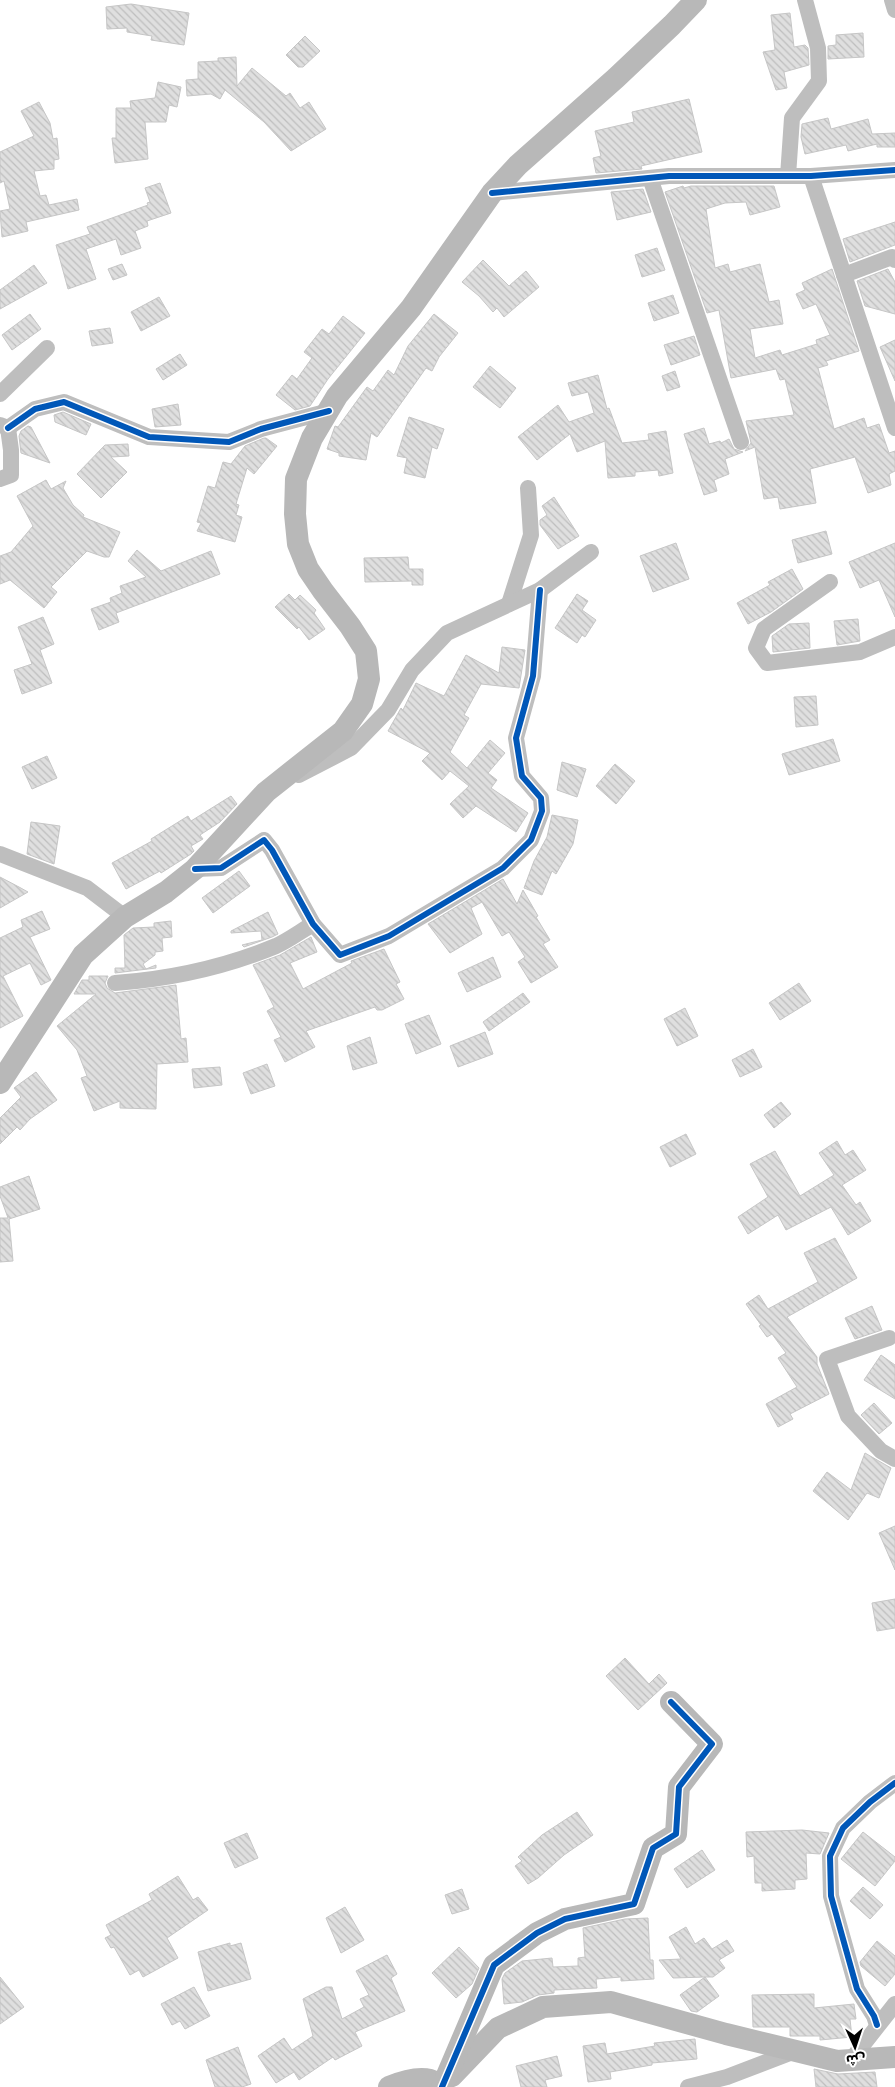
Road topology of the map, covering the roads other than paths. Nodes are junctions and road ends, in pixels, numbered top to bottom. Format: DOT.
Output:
graph roads {
  1 [pos="696,0"];
  2 [pos="805,0"];
  3 [pos="892,0"];
  4 [pos="895,10"];
  5 [pos="895,170"];
  6 [pos="788,176"];
  7 [pos="811,176"];
  8 [pos="650,178"];
  9 [pos="492,192"];
  10 [pos="895,260"];
  11 [pos="844,275"];
  12 [pos="47,348"];
  13 [pos="0,394"];
  14 [pos="329,411"];
  15 [pos="4,426"];
  16 [pos="895,428"];
  17 [pos="741,442"];
  18 [pos="0,479"];
  19 [pos="528,488"];
  20 [pos="591,552"];
  21 [pos="830,582"];
  22 [pos="540,590"];
  23 [pos="509,604"];
  24 [pos="895,637"];
  25 [pos="266,792"];
  26 [pos="0,854"];
  27 [pos="195,869"];
  28 [pos="125,917"];
  29 [pos="313,924"];
  30 [pos="115,983"];
  31 [pos="0,1083"];
  32 [pos="889,1338"];
  33 [pos="895,1459"];
  34 [pos="672,1702"];
  35 [pos="895,1783"];
  36 [pos="895,2004"];
  37 [pos="877,2025"];
  38 [pos="796,2051"];
  39 [pos="895,2057"];
  40 [pos="851,2060"];
  41 [pos="390,2087"];
  42 [pos="442,2087"];
  43 [pos="688,2087"];
  1 -- 9 [label="main road"];
  2 -- 6 [label="street"];
  3 -- 4 [label="street"];
  5 -- 7 [label="street"];
  6 -- 7 [label="street"];
  6 -- 8 [label="street"];
  7 -- 11 [label="street"];
  8 -- 9 [label="street"];
  8 -- 17 [label="street"];
  9 -- 14 [label="main road"];
  10 -- 11 [label="street"];
  11 -- 16 [label="street"];
  12 -- 13 [label="street"];
  14 -- 15 [label="street"];
  14 -- 25 [label="main road"];
  15 -- 18 [label="street"];
  19 -- 23 [label="street"];
  20 -- 22 [label="street"];
  21 -- 24 [label="street"];
  22 -- 23 [label="street"];
  22 -- 29 [label="street"];
  23 -- 25 [label="street"];
  25 -- 27 [label="main road"];
  26 -- 28 [label="street"];
  27 -- 28 [label="main road"];
  27 -- 29 [label="street"];
  28 -- 31 [label="main road"];
  29 -- 30 [label="street"];
  32 -- 33 [label="street"];
  34 -- 42 [label="main road"];
  35 -- 37 [label="street"];
  36 -- 37 [label="street"];
  37 -- 40 [label="street"];
  38 -- 40 [label="main road"];
  38 -- 42 [label="main road"];
  38 -- 43 [label="street"];
  39 -- 40 [label="main road"];
  41 -- 42 [label="main road"];
}
